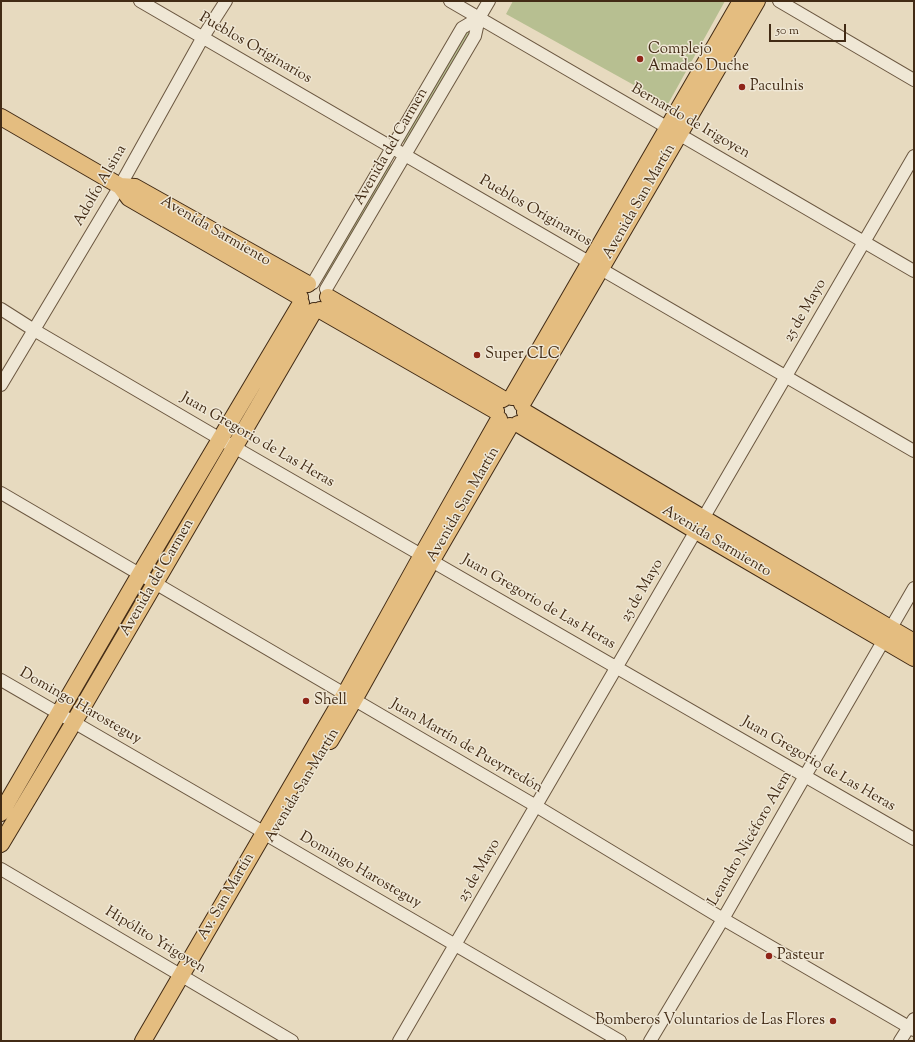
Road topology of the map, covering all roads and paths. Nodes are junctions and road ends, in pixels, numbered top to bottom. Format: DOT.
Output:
graph roads {
  1 [pos="140,1"];
  2 [pos="226,1"];
  3 [pos="450,1"];
  4 [pos="489,1"];
  5 [pos="741,1"];
  6 [pos="757,1"];
  7 [pos="779,1"];
  8 [pos="479,18"];
  9 [pos="203,37"];
  10 [pos="914,80"];
  11 [pos="1,117"];
  12 [pos="673,131"];
  13 [pos="392,147"];
  14 [pos="405,155"];
  15 [pos="914,156"];
  16 [pos="120,186"];
  17 [pos="864,242"];
  18 [pos="595,265"];
  19 [pos="914,271"];
  20 [pos="314,297"];
  21 [pos="1,309"];
  22 [pos="34,330"];
  23 [pos="786,376"];
  24 [pos="1,385"];
  25 [pos="511,412"];
  26 [pos="221,438"];
  27 [pos="234,447"];
  28 [pos="914,451"];
  29 [pos="1,493"];
  30 [pos="700,525"];
  31 [pos="427,558"];
  32 [pos="140,574"];
  33 [pos="154,583"];
  34 [pos="914,588"];
  35 [pos="887,634"];
  36 [pos="914,642"];
  37 [pos="914,658"];
  38 [pos="617,668"];
  39 [pos="1,680"];
  40 [pos="350,697"];
  41 [pos="60,714"];
  42 [pos="74,722"];
  43 [pos="805,776"];
  44 [pos="536,806"];
  45 [pos="1,813"];
  46 [pos="268,835"];
  47 [pos="914,839"];
  48 [pos="1,844"];
  49 [pos="1,869"];
  50 [pos="724,919"];
  51 [pos="455,945"];
  52 [pos="186,978"];
  53 [pos="912,1025"];
  54 [pos="144,1041"];
  55 [pos="155,1041"];
  56 [pos="292,1041"];
  57 [pos="399,1041"];
  58 [pos="620,1041"];
  59 [pos="650,1041"];
  60 [pos="900,1041"];
  1 -- 9 [label="street, Pueblos Originarios"];
  2 -- 9 [label="street, Adolfo Alsina"];
  3 -- 8 [label="street, Bernardo de Irigoyen"];
  4 -- 8 [label="street, Avenida del Carmen"];
  5 -- 12 [label="main road, Avenida San Martín"];
  6 -- 12 [label="main road, Avenida San Martín"];
  7 -- 10 [label="street"];
  8 -- 12 [label="street, Bernardo de Irigoyen"];
  8 -- 13 [label="street, Avenida del Carmen"];
  8 -- 14 [label="street, Avenida del Carmen"];
  9 -- 13 [label="street, Pueblos Originarios"];
  9 -- 16 [label="street, Adolfo Alsina"];
  11 -- 16 [label="main road, Avenida Sarmiento"];
  12 -- 17 [label="street, Bernardo de Irigoyen"];
  12 -- 18 [label="main road, Avenida San Martín"];
  13 -- 14 [label="street, Pueblos Originarios"];
  13 -- 20 [label="street, Avenida del Carmen"];
  14 -- 18 [label="street, Pueblos Originarios"];
  14 -- 20 [label="street, Avenida del Carmen"];
  15 -- 17 [label="street, 25 de Mayo"];
  16 -- 20 [label="main road, Avenida Sarmiento"];
  16 -- 22 [label="street, Adolfo Alsina"];
  17 -- 19 [label="street, Bernardo de Irigoyen"];
  17 -- 23 [label="street, 25 de Mayo"];
  18 -- 23 [label="street, Pueblos Originarios"];
  18 -- 25 [label="main road, Avenida San Martín"];
  20 -- 25 [label="main road, Avenida Sarmiento"];
  20 -- 26 [label="main road, Avenida del Carmen"];
  20 -- 27 [label="main road, Avenida del Carmen"];
  21 -- 22 [label="street, Juan Gregorio de Las Heras"];
  22 -- 24 [label="street, Adolfo Alsina"];
  22 -- 26 [label="street, Juan Gregorio de Las Heras"];
  23 -- 28 [label="street, Pueblos Originarios"];
  23 -- 30 [label="street, 25 de Mayo"];
  25 -- 30 [label="main road, Avenida Sarmiento"];
  25 -- 31 [label="main road, Avenida San Martín"];
  26 -- 27 [label="street, Juan Gregorio de Las Heras"];
  26 -- 32 [label="main road, Avenida del Carmen"];
  27 -- 31 [label="street, Juan Gregorio de Las Heras"];
  27 -- 33 [label="main road, Avenida del Carmen"];
  29 -- 32 [label="street, Juan Martín de Pueyrredón"];
  30 -- 35 [label="main road, Avenida Sarmiento"];
  30 -- 38 [label="street, 25 de Mayo"];
  31 -- 38 [label="street, Juan Gregorio de Las Heras"];
  31 -- 40 [label="main road, Avenida San Martín"];
  32 -- 33 [label="street, Juan Martín de Pueyrredón"];
  32 -- 41 [label="main road, Avenida del Carmen"];
  33 -- 40 [label="street, Juan Martín de Pueyrredón"];
  33 -- 42 [label="main road, Avenida del Carmen"];
  34 -- 35 [label="street, Leandro Nicéforo Alem"];
  35 -- 36 [label="main road, Avenida Sarmiento"];
  35 -- 37 [label="main road, Avenida Sarmiento"];
  35 -- 43 [label="street, Leandro Nicéforo Alem"];
  38 -- 43 [label="street, Juan Gregorio de Las Heras"];
  38 -- 44 [label="street, 25 de Mayo"];
  39 -- 41 [label="street, Domingo Harosteguy"];
  40 -- 44 [label="street, Juan Martín de Pueyrredón"];
  40 -- 46 [label="main road, Avenida San Martín"];
  41 -- 42 [label="street, Domingo Harosteguy"];
  41 -- 45 [label="main road, Avenida del Carmen"];
  42 -- 46 [label="street, Domingo Harosteguy"];
  42 -- 48 [label="main road, Avenida del Carmen"];
  43 -- 47 [label="street, Juan Gregorio de Las Heras"];
  43 -- 50 [label="street, Leandro Nicéforo Alem"];
  44 -- 50 [label="street, Juan Martín de Pueyrredón"];
  44 -- 51 [label="street, 25 de Mayo"];
  46 -- 51 [label="street, Domingo Harosteguy"];
  46 -- 52 [label="main road, Avenida San Martín"];
  49 -- 52 [label="street, Hipólito Yrigoyen"];
  50 -- 53 [label="street, Juan Martín de Pueyrredón"];
  50 -- 59 [label="street, Leandro Nicéforo Alem"];
  51 -- 57 [label="street, 25 de Mayo"];
  51 -- 58 [label="street, Domingo Harosteguy"];
  52 -- 54 [label="main road, Avenida San Martín"];
  52 -- 55 [label="main road, Avenida San Martín"];
  52 -- 56 [label="street, Hipólito Yrigoyen"];
  53 -- 60 [label="street"];
}
